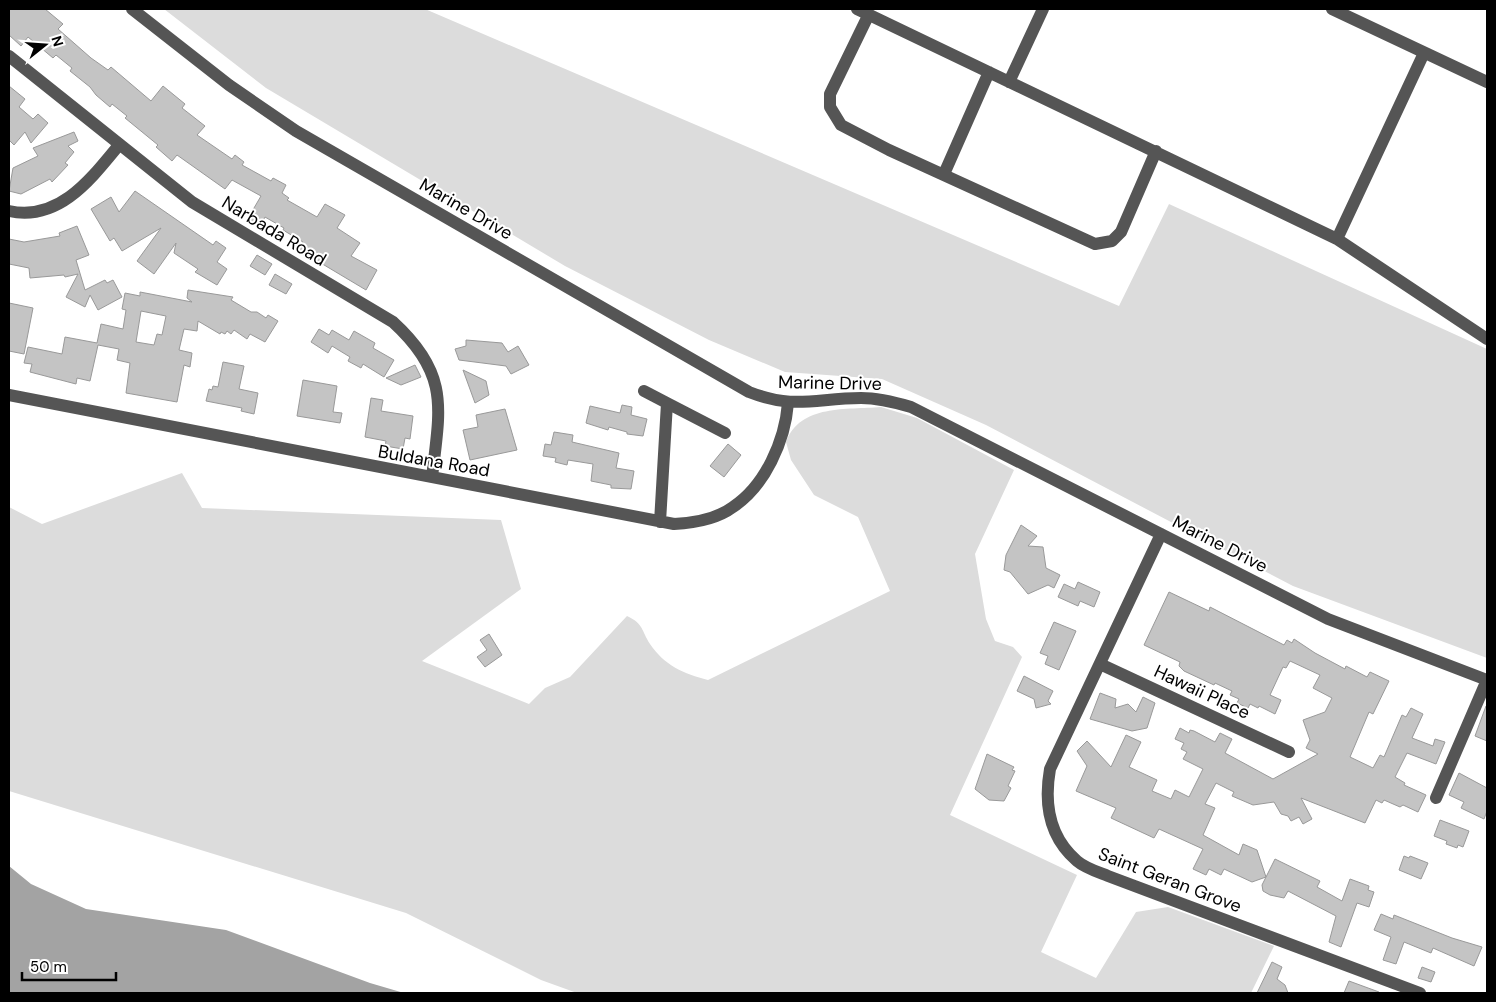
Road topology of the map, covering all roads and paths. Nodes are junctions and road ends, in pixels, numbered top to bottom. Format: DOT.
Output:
graph roads {
  1 [pos="132,9"];
  2 [pos="1043,9"];
  3 [pos="1332,9"];
  4 [pos="863,11"];
  5 [pos="1424,53"];
  6 [pos="9,56"];
  7 [pos="988,72"];
  8 [pos="1009,82"];
  9 [pos="1487,82"];
  10 [pos="118,145"];
  11 [pos="1156,151"];
  12 [pos="944,174"];
  13 [pos="9,211"];
  14 [pos="1337,238"];
  15 [pos="1487,339"];
  16 [pos="644,391"];
  17 [pos="9,395"];
  18 [pos="667,403"];
  19 [pos="788,403"];
  20 [pos="725,433"];
  21 [pos="432,477"];
  22 [pos="660,522"];
  23 [pos="1161,534"];
  24 [pos="1100,664"];
  25 [pos="1487,680"];
  26 [pos="1289,752"];
  27 [pos="1436,798"];
  28 [pos="1420,993"];
  1 -- 19 [label="street, Marine Drive"];
  2 -- 8 [label="street"];
  3 -- 5 [label="street"];
  4 -- 7 [label="street"];
  4 -- 12 [label="street"];
  5 -- 9 [label="street"];
  5 -- 14 [label="street"];
  6 -- 10 [label="street, Narbada Road"];
  7 -- 8 [label="street"];
  7 -- 12 [label="street"];
  8 -- 11 [label="street"];
  10 -- 13 [label="street"];
  10 -- 21 [label="street, Narbada Road"];
  11 -- 12 [label="street"];
  11 -- 14 [label="street"];
  14 -- 15 [label="street"];
  16 -- 18 [label="street"];
  17 -- 21 [label="street, Buldana Road"];
  18 -- 20 [label="street"];
  18 -- 22 [label="street"];
  19 -- 22 [label="street, Buldana Road"];
  19 -- 23 [label="street, Marine Drive"];
  21 -- 22 [label="street, Buldana Road"];
  23 -- 24 [label="street, Saint Geran Grove"];
  23 -- 25 [label="street, Marine Drive"];
  24 -- 26 [label="street, Hawaii Place"];
  24 -- 28 [label="street, Saint Geran Grove"];
  25 -- 27 [label="street"];
}
